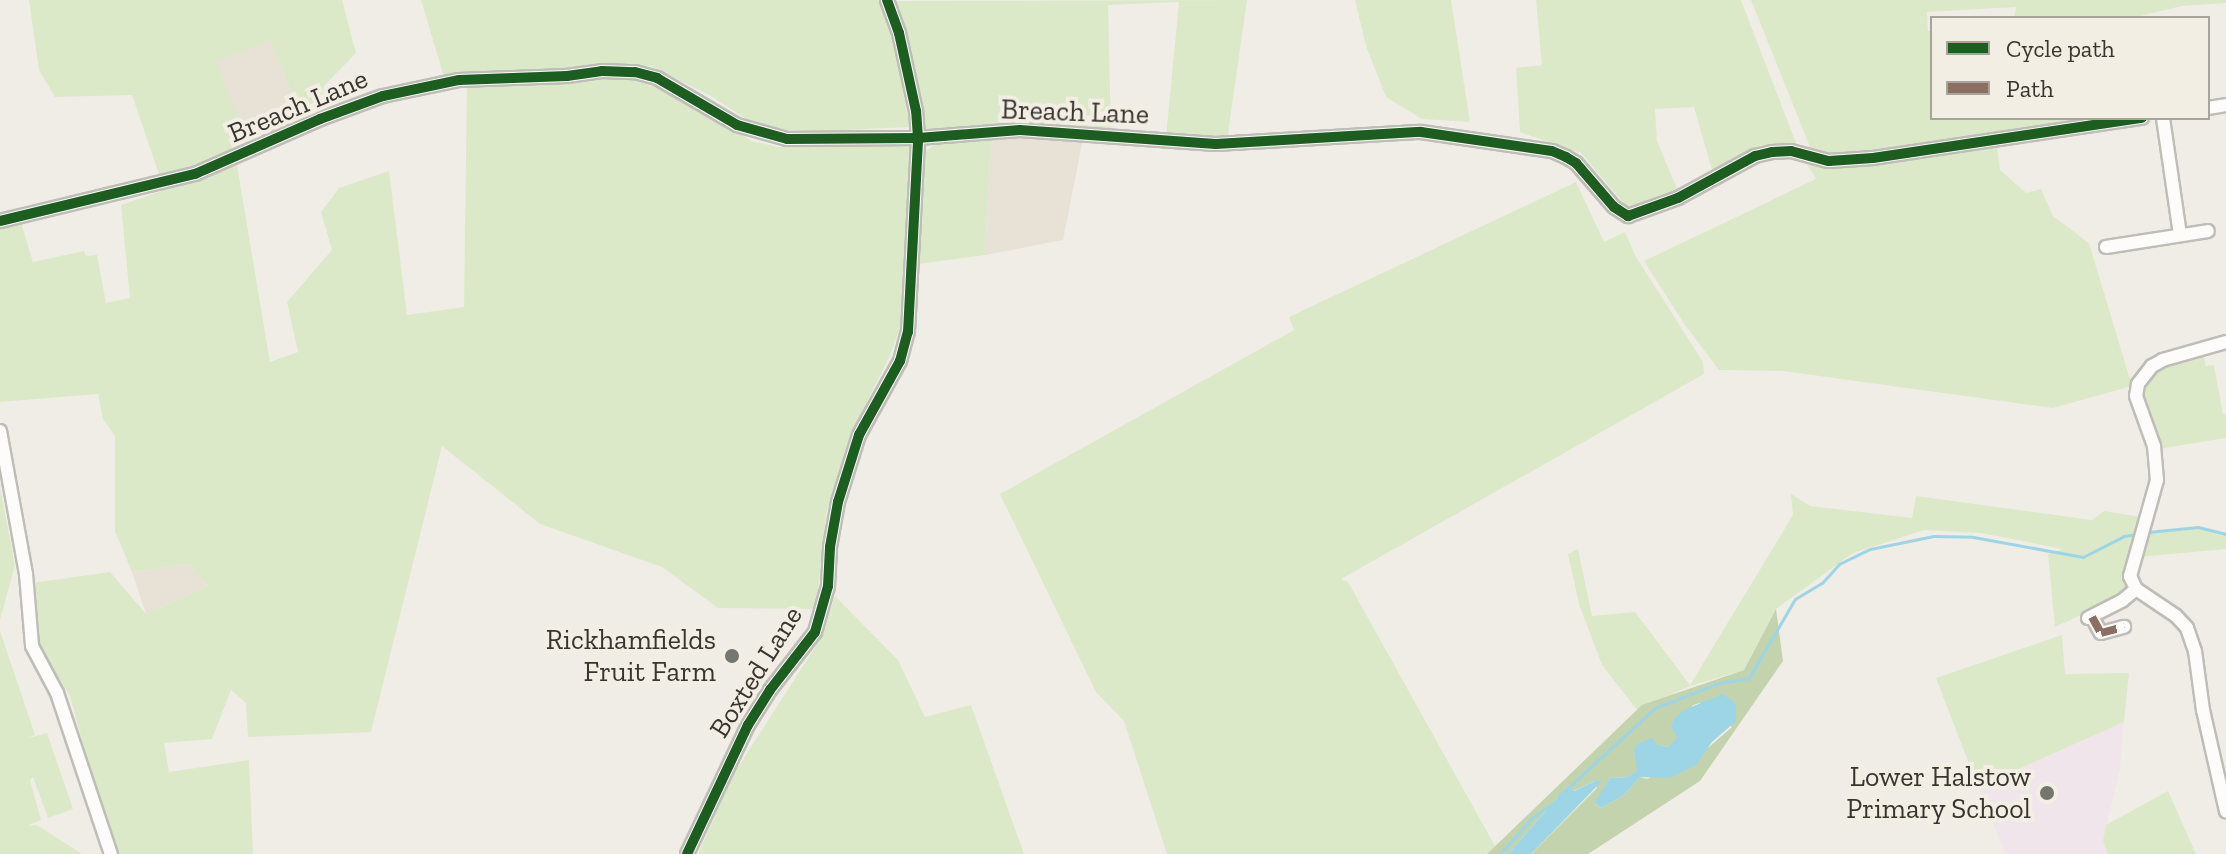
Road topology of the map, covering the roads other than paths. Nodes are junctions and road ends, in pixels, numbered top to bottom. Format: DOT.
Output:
graph roads {
  1 [pos="887,0"];
  2 [pos="2129,120"];
  3 [pos="2163,120"];
  4 [pos="918,138"];
  5 [pos="0,221"];
  6 [pos="2208,231"];
  7 [pos="2180,235"];
  8 [pos="2106,247"];
  9 [pos="2226,342"];
  10 [pos="0,431"];
  11 [pos="2136,589"];
  12 [pos="2124,627"];
  13 [pos="2222,776"];
  14 [pos="2226,811"];
  15 [pos="111,854"];
  16 [pos="687,854"];
  1 -- 4 [label="street, Boxted Lane"];
  2 -- 4 [label="street, Breach Lane"];
  3 -- 7 [label="street"];
  4 -- 5 [label="street, Breach Lane"];
  4 -- 16 [label="street, Boxted Lane"];
  6 -- 7 [label="street"];
  7 -- 8 [label="street"];
  9 -- 11 [label="street"];
  10 -- 15 [label="street"];
  11 -- 12 [label="street"];
  11 -- 13 [label="street"];
  13 -- 14 [label="street"];
}
